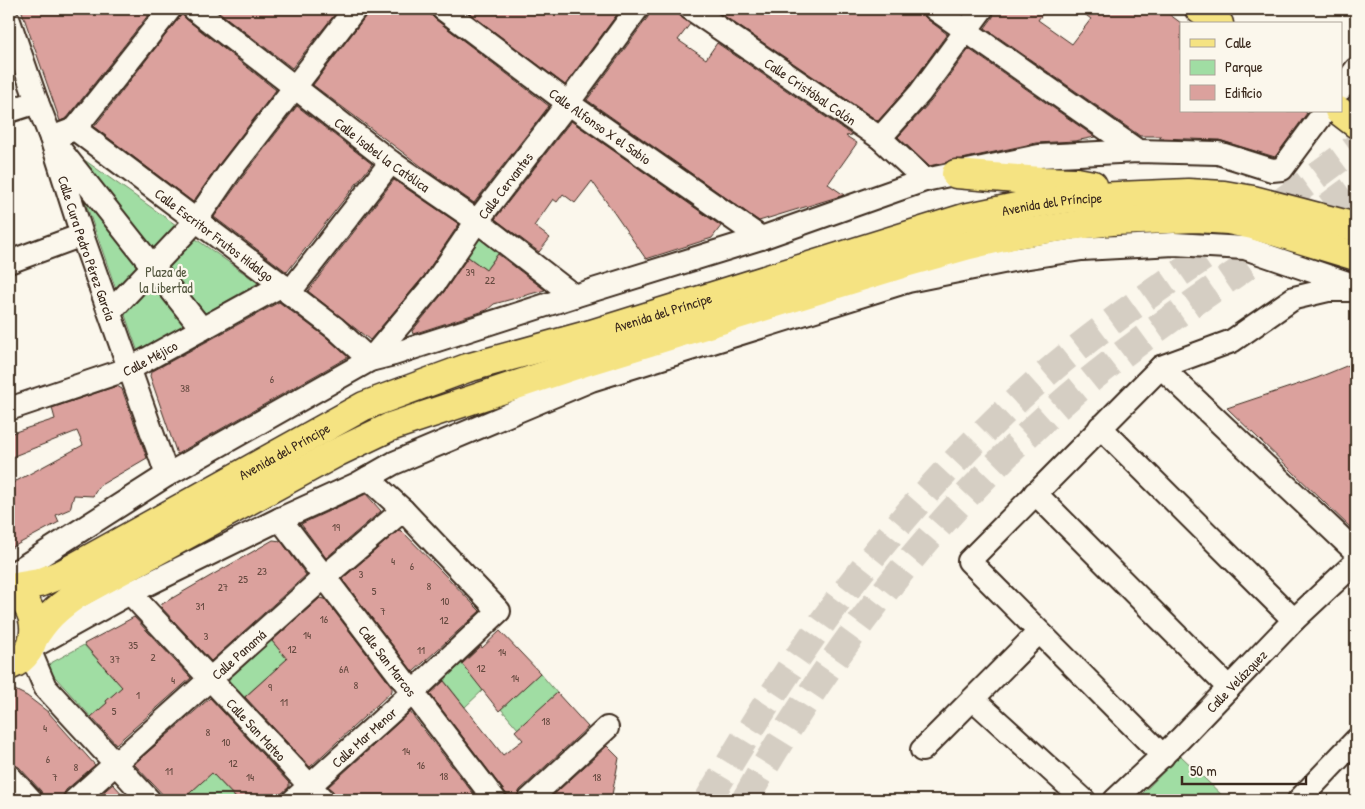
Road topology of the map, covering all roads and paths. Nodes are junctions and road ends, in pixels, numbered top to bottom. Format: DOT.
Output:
graph roads {
  1 [pos="170,9"];
  2 [pos="194,9"];
  3 [pos="355,9"];
  4 [pos="443,9"];
  5 [pos="637,9"];
  6 [pos="691,9"];
  7 [pos="935,9"];
  8 [pos="982,9"];
  9 [pos="1198,9"];
  10 [pos="9,21"];
  11 [pos="1216,22"];
  12 [pos="966,31"];
  13 [pos="1356,69"];
  14 [pos="294,88"];
  15 [pos="1342,88"];
  16 [pos="37,102"];
  17 [pos="568,103"];
  18 [pos="9,111"];
  19 [pos="1324,112"];
  20 [pos="1340,112"];
  21 [pos="1356,124"];
  22 [pos="74,130"];
  23 [pos="51,138"];
  24 [pos="880,138"];
  25 [pos="1138,151"];
  26 [pos="390,162"];
  27 [pos="956,174"];
  28 [pos="925,180"];
  29 [pos="1122,195"];
  30 [pos="477,221"];
  31 [pos="195,222"];
  32 [pos="1356,227"];
  33 [pos="82,235"];
  34 [pos="761,238"];
  35 [pos="1356,256"];
  36 [pos="9,262"];
  37 [pos="153,266"];
  38 [pos="1356,286"];
  39 [pos="285,289"];
  40 [pos="1356,290"];
  41 [pos="574,296"];
  42 [pos="110,312"];
  43 [pos="202,329"];
  44 [pos="370,360"];
  45 [pos="1161,367"];
  46 [pos="131,368"];
  47 [pos="9,409"];
  48 [pos="1100,427"];
  49 [pos="167,475"];
  50 [pos="368,478"];
  51 [pos="1035,493"];
  52 [pos="402,510"];
  53 [pos="280,519"];
  54 [pos="1356,552"];
  55 [pos="1356,562"];
  56 [pos="9,576"];
  57 [pos="323,578"];
  58 [pos="9,589"];
  59 [pos="130,593"];
  60 [pos="1294,620"];
  61 [pos="1039,632"];
  62 [pos="24,651"];
  63 [pos="9,671"];
  64 [pos="211,679"];
  65 [pos="45,687"];
  66 [pos="1229,688"];
  67 [pos="413,692"];
  68 [pos="973,699"];
  69 [pos="607,728"];
  70 [pos="1356,740"];
  71 [pos="922,750"];
  72 [pos="1163,756"];
  73 [pos="115,763"];
  74 [pos="9,776"];
  75 [pos="309,795"];
  76 [pos="31,800"];
  77 [pos="75,800"];
  78 [pos="149,800"];
  79 [pos="495,800"];
  80 [pos="529,800"];
  81 [pos="1084,800"];
  82 [pos="1115,800"];
  83 [pos="1299,800"];
  1 -- 22 [label="street"];
  2 -- 14 [label="street, Calle Isabel la Católica"];
  3 -- 14 [label="street"];
  4 -- 17 [label="street, Calle Alfonso X el Sabio"];
  5 -- 17 [label="street, Calle Cervantes"];
  6 -- 24 [label="street, Calle Cristóbal Colón"];
  7 -- 12 [label="street"];
  8 -- 12 [label="street"];
  9 -- 11 [label="main road"];
  10 -- 16 [label="street, Calle Cura Pedro Pérez García"];
  12 -- 24 [label="street"];
  12 -- 25 [label="street"];
  13 -- 15 [label="street"];
  14 -- 26 [label="street, Calle Isabel la Católica"];
  14 -- 31 [label="street"];
  16 -- 18 [label="street"];
  16 -- 23 [label="street, Calle Cura Pedro Pérez García"];
  17 -- 30 [label="street, Calle Cervantes"];
  17 -- 34 [label="street, Calle Alfonso X el Sabio"];
  19 -- 25 [label="street"];
  20 -- 21 [label="main road"];
  22 -- 23 [label="street"];
  22 -- 31 [label="street, Calle Escritor Frutos Hidalgo"];
  23 -- 33 [label="street, Calle Cura Pedro Pérez García"];
  23 -- 37 [label="street"];
  24 -- 28 [label="street, Calle Cristóbal Colón"];
  25 -- 27 [label="street"];
  26 -- 30 [label="street, Calle Isabel la Católica"];
  26 -- 39 [label="street"];
  27 -- 28 [label="street"];
  27 -- 29 [label="main road"];
  28 -- 34 [label="street"];
  29 -- 32 [label="main road, Avenida del Príncipe"];
  29 -- 58 [label="main road, Avenida del Príncipe"];
  30 -- 41 [label="street, Calle Isabel la Católica"];
  30 -- 44 [label="street, Calle Cervantes"];
  31 -- 37 [label="street"];
  31 -- 39 [label="street, Calle Escritor Frutos Hidalgo"];
  33 -- 36 [label="street"];
  33 -- 42 [label="street, Calle Cura Pedro Pérez García"];
  34 -- 41 [label="street"];
  35 -- 62 [label="main road, Avenida del Príncipe"];
  37 -- 42 [label="street"];
  37 -- 43 [label="street"];
  38 -- 50 [label="street"];
  39 -- 43 [label="street, Calle Méjico"];
  39 -- 44 [label="street, Calle Escritor Frutos Hidalgo"];
  40 -- 45 [label="street"];
  41 -- 44 [label="street"];
  42 -- 46 [label="street, Calle Cura Pedro Pérez García"];
  43 -- 46 [label="street, Calle Méjico"];
  44 -- 49 [label="street"];
  45 -- 48 [label="street"];
  45 -- 54 [label="street"];
  46 -- 47 [label="street, Calle Méjico"];
  46 -- 49 [label="street, Calle Cura Pedro Pérez García"];
  48 -- 51 [label="street"];
  48 -- 60 [label="street"];
  49 -- 56 [label="street"];
  50 -- 52 [label="street"];
  50 -- 53 [label="street"];
  51 -- 61 [label="street"];
  51 -- 66 [label="street"];
  52 -- 57 [label="street, Calle Panamá"];
  52 -- 67 [label="street, Calle Mar Menor"];
  53 -- 57 [label="street, Calle San Marcos"];
  53 -- 59 [label="street"];
  55 -- 60 [label="street, Calle Velázquez"];
  57 -- 64 [label="street, Calle Panamá"];
  57 -- 67 [label="street, Calle San Marcos"];
  58 -- 62 [label="main road"];
  59 -- 62 [label="street"];
  59 -- 64 [label="street, Calle San Mateo"];
  60 -- 66 [label="street, Calle Velázquez"];
  61 -- 68 [label="street"];
  61 -- 72 [label="street"];
  62 -- 65 [label="street"];
  63 -- 65 [label="street"];
  64 -- 73 [label="street, Calle Panamá"];
  64 -- 75 [label="street, Calle San Mateo"];
  65 -- 73 [label="street"];
  66 -- 72 [label="street, Calle Velázquez"];
  67 -- 75 [label="street, Calle Mar Menor"];
  67 -- 79 [label="street, Calle San Marcos"];
  68 -- 71 [label="street"];
  68 -- 81 [label="street"];
  69 -- 80 [label="street"];
  70 -- 83 [label="street"];
  72 -- 82 [label="street, Calle Velázquez"];
  73 -- 77 [label="street, Calle Panamá"];
  73 -- 78 [label="street"];
  74 -- 76 [label="street"];
}
